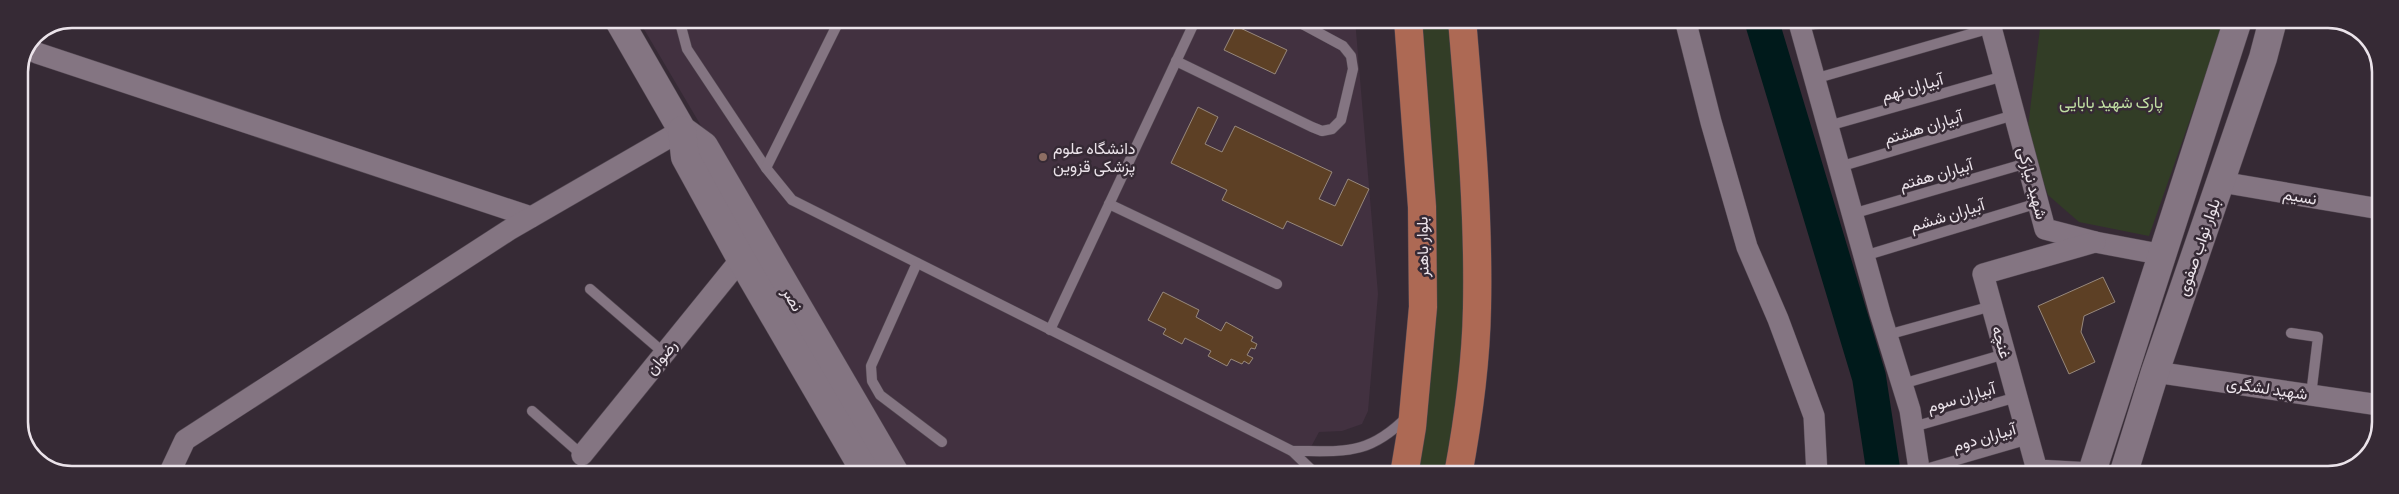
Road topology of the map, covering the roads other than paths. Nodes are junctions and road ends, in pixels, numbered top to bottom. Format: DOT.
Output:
graph roads {
  1 [pos="623,28"];
  2 [pos="681,28"];
  3 [pos="836,28"];
  4 [pos="1192,28"];
  5 [pos="1310,28"];
  6 [pos="1409,28"];
  7 [pos="1463,28"];
  8 [pos="1688,28"];
  9 [pos="1799,28"];
  10 [pos="1977,28"];
  11 [pos="1991,28"];
  12 [pos="2272,28"];
  13 [pos="2235,31"];
  14 [pos="37,53"];
  15 [pos="2263,58"];
  16 [pos="1176,61"];
  17 [pos="2004,76"];
  18 [pos="1814,79"];
  19 [pos="2014,115"];
  20 [pos="1828,126"];
  21 [pos="682,130"];
  22 [pos="2027,163"];
  23 [pos="766,168"];
  24 [pos="1839,168"];
  25 [pos="2221,182"];
  26 [pos="2038,203"];
  27 [pos="1109,204"];
  28 [pos="2371,208"];
  29 [pos="1852,214"];
  30 [pos="531,218"];
  31 [pos="2095,242"];
  32 [pos="2164,254"];
  33 [pos="1864,256"];
  34 [pos="741,259"];
  35 [pos="917,263"];
  36 [pos="1278,284"];
  37 [pos="590,289"];
  38 [pos="1992,306"];
  39 [pos="1050,330"];
  40 [pos="2291,333"];
  41 [pos="1887,335"];
  42 [pos="664,353"];
  43 [pos="2005,354"];
  44 [pos="2155,372"];
  45 [pos="1902,384"];
  46 [pos="2311,395"];
  47 [pos="2017,397"];
  48 [pos="2372,404"];
  49 [pos="532,411"];
  50 [pos="1413,411"];
  51 [pos="1913,427"];
  52 [pos="2029,439"];
  53 [pos="942,442"];
  54 [pos="1292,451"];
  55 [pos="582,455"];
  56 [pos="173,466"];
  57 [pos="862,466"];
  58 [pos="891,466"];
  59 [pos="1308,466"];
  60 [pos="1405,466"];
  61 [pos="1460,466"];
  62 [pos="1817,466"];
  63 [pos="1918,466"];
  64 [pos="1942,466"];
  65 [pos="2035,466"];
  66 [pos="2094,466"];
  67 [pos="2126,466"];
  1 -- 21 [label="main road, نصر"];
  2 -- 23 [label="lane"];
  3 -- 23 [label="lane"];
  4 -- 16 [label="lane"];
  5 -- 16 [label="lane"];
  6 -- 50 [label="main road, بلوار باهنر"];
  7 -- 61 [label="main road"];
  8 -- 62 [label="street"];
  9 -- 18 [label="street"];
  10 -- 18 [label="lane"];
  11 -- 17 [label="street, شهید نیارکی"];
  12 -- 15 [label="main road, بلوار نواب صفوی"];
  13 -- 15 [label="main road"];
  13 -- 32 [label="main road, بلوار نواب صفوی"];
  14 -- 30 [label="street"];
  15 -- 25 [label="main road, بلوار نواب صفوی"];
  16 -- 27 [label="lane"];
  17 -- 19 [label="street, شهید نیارکی"];
  17 -- 20 [label="lane, آبیاران نهم"];
  18 -- 20 [label="street"];
  19 -- 22 [label="street, شهید نیارکی"];
  19 -- 24 [label="lane, آبیاران هشتم"];
  20 -- 24 [label="street"];
  21 -- 30 [label="street"];
  21 -- 34 [label="main road, نصر"];
  21 -- 58 [label="main road, نصر"];
  22 -- 26 [label="street, شهید نیارکی"];
  22 -- 29 [label="lane, آبیاران هفتم"];
  23 -- 35 [label="lane"];
  24 -- 29 [label="street"];
  25 -- 28 [label="street, نسیم"];
  25 -- 44 [label="main road, بلوار نواب صفوی"];
  26 -- 31 [label="street, شهید نیارکی"];
  26 -- 33 [label="lane, آبیاران ششم"];
  27 -- 36 [label="lane"];
  27 -- 39 [label="lane"];
  29 -- 33 [label="street"];
  30 -- 56 [label="street"];
  31 -- 32 [label="street, شهید نیارکی"];
  31 -- 38 [label="street, غنچه"];
  32 -- 66 [label="main road, بلوار نواب صفوی"];
  33 -- 41 [label="street"];
  34 -- 42 [label="street, رضوان"];
  34 -- 57 [label="main road, نصر"];
  35 -- 39 [label="lane"];
  35 -- 53 [label="lane"];
  37 -- 42 [label="lane"];
  38 -- 41 [label="lane"];
  38 -- 43 [label="street, غنچه"];
  39 -- 54 [label="lane"];
  40 -- 46 [label="lane"];
  41 -- 45 [label="street"];
  42 -- 55 [label="street, رضوان"];
  43 -- 45 [label="lane"];
  43 -- 47 [label="street, غنچه"];
  44 -- 46 [label="street, شهید لشگری"];
  44 -- 67 [label="main road, بلوار نواب صفوی"];
  45 -- 51 [label="street"];
  46 -- 48 [label="street, شهید لشگری"];
  47 -- 51 [label="lane, آبیاران سوم"];
  47 -- 52 [label="street, غنچه"];
  49 -- 55 [label="lane"];
  50 -- 54 [label="lane"];
  50 -- 60 [label="main road, بلوار باهنر"];
  51 -- 63 [label="street"];
  52 -- 64 [label="lane, آبیاران دوم"];
  52 -- 65 [label="street, غنچه"];
  54 -- 59 [label="lane"];
}
